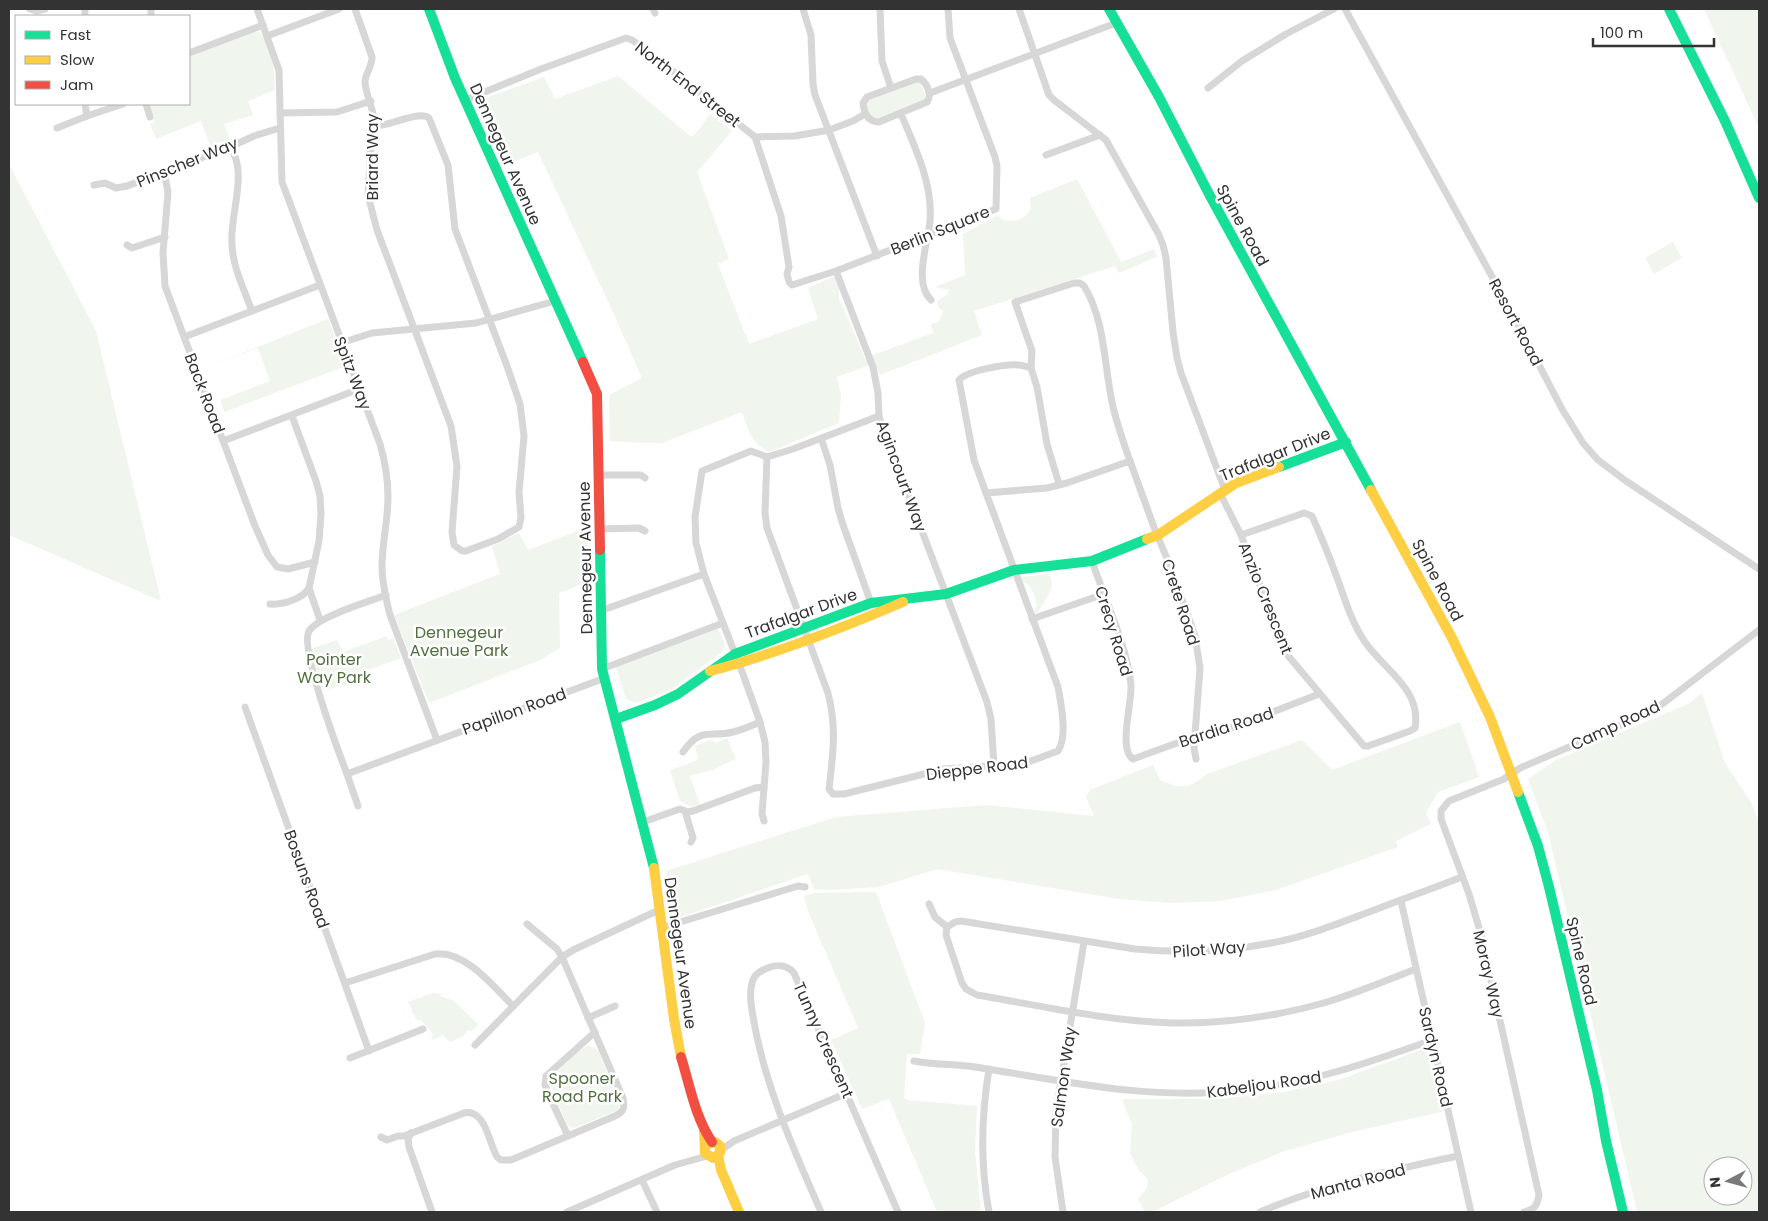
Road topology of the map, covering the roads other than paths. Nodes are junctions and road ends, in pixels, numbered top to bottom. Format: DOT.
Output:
graph roads {
  1 [pos="30,9"];
  2 [pos="46,9"];
  3 [pos="257,9"];
  4 [pos="339,9"];
  5 [pos="355,9"];
  6 [pos="429,9"];
  7 [pos="803,9"];
  8 [pos="880,9"];
  9 [pos="948,9"];
  10 [pos="1018,9"];
  11 [pos="1109,9"];
  12 [pos="1334,9"];
  13 [pos="1345,9"];
  14 [pos="1669,9"];
  15 [pos="1116,23"];
  16 [pos="263,25"];
  17 [pos="267,36"];
  18 [pos="190,53"];
  19 [pos="1034,55"];
  20 [pos="966,80"];
  21 [pos="891,88"];
  22 [pos="1208,88"];
  23 [pos="930,93"];
  24 [pos="465,100"];
  25 [pos="371,101"];
  26 [pos="85,105"];
  27 [pos="120,105"];
  28 [pos="146,105"];
  29 [pos="280,113"];
  30 [pos="865,114"];
  31 [pos="901,114"];
  32 [pos="87,116"];
  33 [pos="150,117"];
  34 [pos="373,126"];
  35 [pos="57,128"];
  36 [pos="280,128"];
  37 [pos="829,130"];
  38 [pos="1100,135"];
  39 [pos="755,137"];
  40 [pos="230,147"];
  41 [pos="1046,155"];
  42 [pos="164,172"];
  43 [pos="94,186"];
  44 [pos="1759,198"];
  45 [pos="927,236"];
  46 [pos="165,237"];
  47 [pos="127,245"];
  48 [pos="877,256"];
  49 [pos="836,271"];
  50 [pos="320,285"];
  51 [pos="931,300"];
  52 [pos="555,301"];
  53 [pos="252,311"];
  54 [pos="489,320"];
  55 [pos="414,329"];
  56 [pos="184,337"];
  57 [pos="341,343"];
  58 [pos="1031,368"];
  59 [pos="359,389"];
  60 [pos="292,416"];
  61 [pos="879,416"];
  62 [pos="821,438"];
  63 [pos="223,441"];
  64 [pos="1346,442"];
  65 [pos="767,457"];
  66 [pos="1130,461"];
  67 [pos="598,475"];
  68 [pos="645,478"];
  69 [pos="1059,484"];
  70 [pos="1223,491"];
  71 [pos="986,493"];
  72 [pos="599,529"];
  73 [pos="645,531"];
  74 [pos="1158,535"];
  75 [pos="1241,535"];
  76 [pos="1092,561"];
  77 [pos="315,562"];
  78 [pos="1759,569"];
  79 [pos="1014,570"];
  80 [pos="704,574"];
  81 [pos="309,588"];
  82 [pos="946,594"];
  83 [pos="1104,594"];
  84 [pos="386,595"];
  85 [pos="908,599"];
  86 [pos="871,603"];
  87 [pos="270,604"];
  88 [pos="600,611"];
  89 [pos="1032,619"];
  90 [pos="320,620"];
  91 [pos="723,623"];
  92 [pos="803,628"];
  93 [pos="1759,630"];
  94 [pos="807,639"];
  95 [pos="737,659"];
  96 [pos="604,673"];
  97 [pos="1320,694"];
  98 [pos="245,707"];
  99 [pos="616,719"];
  100 [pos="760,722"];
  101 [pos="1195,738"];
  102 [pos="437,740"];
  103 [pos="683,752"];
  104 [pos="1133,759"];
  105 [pos="1196,759"];
  106 [pos="994,766"];
  107 [pos="348,774"];
  108 [pos="1512,774"];
  109 [pos="764,787"];
  110 [pos="358,806"];
  111 [pos="685,811"];
  112 [pos="764,821"];
  113 [pos="643,822"];
  114 [pos="691,842"];
  115 [pos="1462,877"];
  116 [pos="805,887"];
  117 [pos="1400,901"];
  118 [pos="929,904"];
  119 [pos="661,909"];
  120 [pos="527,924"];
  121 [pos="664,927"];
  122 [pos="948,927"];
  123 [pos="1084,942"];
  124 [pos="562,957"];
  125 [pos="1416,969"];
  126 [pos="345,983"];
  127 [pos="513,1006"];
  128 [pos="615,1006"];
  129 [pos="1073,1012"];
  130 [pos="588,1018"];
  131 [pos="423,1029"];
  132 [pos="595,1032"];
  133 [pos="1432,1040"];
  134 [pos="475,1045"];
  135 [pos="370,1051"];
  136 [pos="350,1058"];
  137 [pos="914,1061"];
  138 [pos="989,1070"];
  139 [pos="1060,1081"];
  140 [pos="847,1093"];
  141 [pos="782,1120"];
  142 [pos="412,1133"];
  143 [pos="568,1136"];
  144 [pos="381,1137"];
  145 [pos="712,1150"];
  146 [pos="1458,1156"];
  147 [pos="642,1180"];
  148 [pos="578,1210"];
  149 [pos="432,1212"];
  150 [pos="567,1212"];
  151 [pos="657,1212"];
  152 [pos="739,1212"];
  153 [pos="821,1212"];
  154 [pos="898,1212"];
  155 [pos="989,1212"];
  156 [pos="1063,1212"];
  157 [pos="1260,1212"];
  158 [pos="1471,1212"];
  159 [pos="1524,1212"];
  160 [pos="1623,1212"];
  1 -- 2 [label="street"];
  3 -- 16 [label="street, Spitz Way"];
  4 -- 17 [label="street"];
  5 -- 25 [label="street"];
  6 -- 24 [label="street, Dennegeur Avenue"];
  7 -- 37 [label="street, Berlin Square"];
  8 -- 21 [label="street"];
  9 -- 20 [label="street, Berlin Square"];
  10 -- 19 [label="street, Anzio Crescent"];
  11 -- 15 [label="street, Spine Road"];
  12 -- 22 [label="street"];
  13 -- 78 [label="street, Resort Road"];
  14 -- 44 [label="street"];
  15 -- 19 [label="street"];
  15 -- 64 [label="street, Spine Road"];
  16 -- 17 [label="street, Spitz Way"];
  16 -- 18 [label="street"];
  17 -- 29 [label="street, Spitz Way"];
  19 -- 20 [label="street"];
  19 -- 38 [label="street, Anzio Crescent"];
  20 -- 23 [label="street"];
  20 -- 45 [label="street, Berlin Square"];
  21 -- 23 [label="street"];
  21 -- 30 [label="street"];
  23 -- 31 [label="street"];
  24 -- 39 [label="street, North End Street"];
  24 -- 52 [label="street, Dennegeur Avenue"];
  25 -- 29 [label="street, Briard Way"];
  25 -- 34 [label="street, Briard Way"];
  26 -- 32 [label="street"];
  27 -- 32 [label="street"];
  28 -- 33 [label="street"];
  29 -- 36 [label="street, Spitz Way"];
  30 -- 31 [label="street"];
  30 -- 37 [label="street, North End Street"];
  31 -- 45 [label="street"];
  32 -- 35 [label="street"];
  34 -- 54 [label="street, Briard Way"];
  34 -- 55 [label="street, Briard Way"];
  36 -- 40 [label="street, Pinscher Way"];
  36 -- 50 [label="street, Spitz Way"];
  37 -- 39 [label="street, North End Street"];
  37 -- 48 [label="street, Berlin Square"];
  38 -- 41 [label="street"];
  38 -- 70 [label="street, Anzio Crescent"];
  39 -- 49 [label="street"];
  40 -- 42 [label="street, Pinscher Way"];
  40 -- 53 [label="street"];
  42 -- 43 [label="street, Pinscher Way"];
  42 -- 46 [label="street, Back Road"];
  45 -- 48 [label="street, Berlin Square"];
  45 -- 51 [label="street"];
  46 -- 47 [label="street"];
  46 -- 56 [label="street, Back Road"];
  48 -- 49 [label="street"];
  49 -- 61 [label="street, Agincourt Way"];
  50 -- 53 [label="street"];
  50 -- 57 [label="street, Spitz Way"];
  52 -- 54 [label="street"];
  52 -- 67 [label="street, Dennegeur Avenue"];
  53 -- 56 [label="street"];
  54 -- 55 [label="street"];
  54 -- 55 [label="street, Briard Way"];
  55 -- 57 [label="street"];
  56 -- 63 [label="street, Back Road"];
  57 -- 59 [label="street, Spitz Way"];
  58 -- 66 [label="street, Crete Road"];
  58 -- 69 [label="street"];
  58 -- 71 [label="street"];
  59 -- 60 [label="street"];
  59 -- 84 [label="street, Spitz Way"];
  60 -- 63 [label="street"];
  60 -- 77 [label="street"];
  61 -- 62 [label="street"];
  61 -- 82 [label="street, Agincourt Way"];
  62 -- 65 [label="street"];
  62 -- 86 [label="street"];
  63 -- 77 [label="street, Back Road"];
  64 -- 70 [label="street, Trafalgar Drive"];
  64 -- 108 [label="street, Spine Road"];
  65 -- 80 [label="street"];
  65 -- 92 [label="street"];
  66 -- 69 [label="street"];
  66 -- 74 [label="street, Crete Road"];
  67 -- 68 [label="street"];
  67 -- 72 [label="street, Dennegeur Avenue"];
  69 -- 71 [label="street"];
  70 -- 74 [label="street, Trafalgar Drive"];
  70 -- 75 [label="street, Anzio Crescent"];
  71 -- 79 [label="street"];
  72 -- 73 [label="street"];
  72 -- 88 [label="street, Dennegeur Avenue"];
  74 -- 76 [label="street, Trafalgar Drive"];
  74 -- 101 [label="street, Crete Road"];
  75 -- 97 [label="street, Anzio Crescent"];
  75 -- 97 [label="street, Anzio Crescent"];
  76 -- 79 [label="street, Trafalgar Drive"];
  76 -- 83 [label="street, Crecy Road"];
  77 -- 81 [label="street"];
  79 -- 82 [label="street, Trafalgar Drive"];
  79 -- 89 [label="street"];
  80 -- 88 [label="street"];
  80 -- 91 [label="street"];
  81 -- 87 [label="street"];
  81 -- 90 [label="street"];
  82 -- 85 [label="street, Trafalgar Drive"];
  82 -- 106 [label="street, Agincourt Way"];
  83 -- 89 [label="street"];
  83 -- 104 [label="street, Crecy Road"];
  84 -- 90 [label="street"];
  84 -- 102 [label="street, Spitz Way"];
  85 -- 86 [label="street, Trafalgar Drive"];
  85 -- 94 [label="street, Trafalgar Drive"];
  86 -- 92 [label="street, Trafalgar Drive"];
  88 -- 96 [label="street, Dennegeur Avenue"];
  89 -- 106 [label="street, Dieppe Road"];
  90 -- 107 [label="street"];
  91 -- 95 [label="street"];
  91 -- 96 [label="street, Papillon Road"];
  92 -- 94 [label="street"];
  92 -- 95 [label="street, Trafalgar Drive"];
  93 -- 108 [label="street, Camp Road"];
  94 -- 95 [label="street, Trafalgar Drive"];
  94 -- 106 [label="street, Dieppe Road"];
  95 -- 99 [label="street, Trafalgar Drive"];
  95 -- 100 [label="street"];
  96 -- 99 [label="street, Dennegeur Avenue"];
  96 -- 102 [label="street, Papillon Road"];
  97 -- 101 [label="street, Bardia Road"];
  98 -- 126 [label="street, Bosuns Road"];
  99 -- 113 [label="street, Dennegeur Avenue"];
  100 -- 103 [label="street"];
  100 -- 109 [label="street"];
  101 -- 104 [label="street, Bardia Road"];
  101 -- 105 [label="street, Crete Road"];
  102 -- 107 [label="street, Papillon Road"];
  107 -- 110 [label="street"];
  108 -- 115 [label="street, Moray Way"];
  108 -- 160 [label="street, Spine Road"];
  109 -- 111 [label="street"];
  109 -- 112 [label="street"];
  111 -- 113 [label="street"];
  111 -- 114 [label="street"];
  113 -- 119 [label="street, Dennegeur Avenue"];
  115 -- 117 [label="street, Pilot Way"];
  115 -- 159 [label="street, Moray Way"];
  116 -- 121 [label="street"];
  117 -- 123 [label="street, Pilot Way"];
  117 -- 125 [label="street, Sardyn Road"];
  118 -- 122 [label="street"];
  119 -- 121 [label="street, Dennegeur Avenue"];
  119 -- 124 [label="street"];
  120 -- 124 [label="street"];
  121 -- 145 [label="street, Dennegeur Avenue"];
  122 -- 123 [label="street, Pilot Way"];
  122 -- 129 [label="street"];
  123 -- 129 [label="street, Salmon Way"];
  124 -- 127 [label="street"];
  124 -- 130 [label="street"];
  125 -- 129 [label="street"];
  125 -- 133 [label="street, Sardyn Road"];
  126 -- 127 [label="street"];
  126 -- 135 [label="street, Bosuns Road"];
  127 -- 134 [label="street"];
  128 -- 130 [label="street"];
  129 -- 139 [label="street, Salmon Way"];
  130 -- 132 [label="street"];
  131 -- 135 [label="street"];
  132 -- 143 [label="street"];
  132 -- 143 [label="street"];
  133 -- 139 [label="street, Kabeljou Road"];
  133 -- 146 [label="street, Sardyn Road"];
  135 -- 136 [label="street"];
  137 -- 138 [label="street, Kabeljou Road"];
  138 -- 139 [label="street, Kabeljou Road"];
  138 -- 155 [label="street"];
  139 -- 156 [label="street, Salmon Way"];
  140 -- 141 [label="street"];
  140 -- 141 [label="street, Tunny Crescent"];
  140 -- 154 [label="street, Tunny Crescent"];
  141 -- 145 [label="street"];
  141 -- 153 [label="street, Tunny Crescent"];
  142 -- 143 [label="street"];
  142 -- 144 [label="street"];
  142 -- 149 [label="street"];
  145 -- 147 [label="street"];
  145 -- 152 [label="street, Dennegeur Avenue"];
  146 -- 157 [label="street, Manta Road"];
  146 -- 158 [label="street, Sardyn Road"];
  147 -- 148 [label="street"];
  147 -- 151 [label="street"];
  148 -- 150 [label="street"];
}
